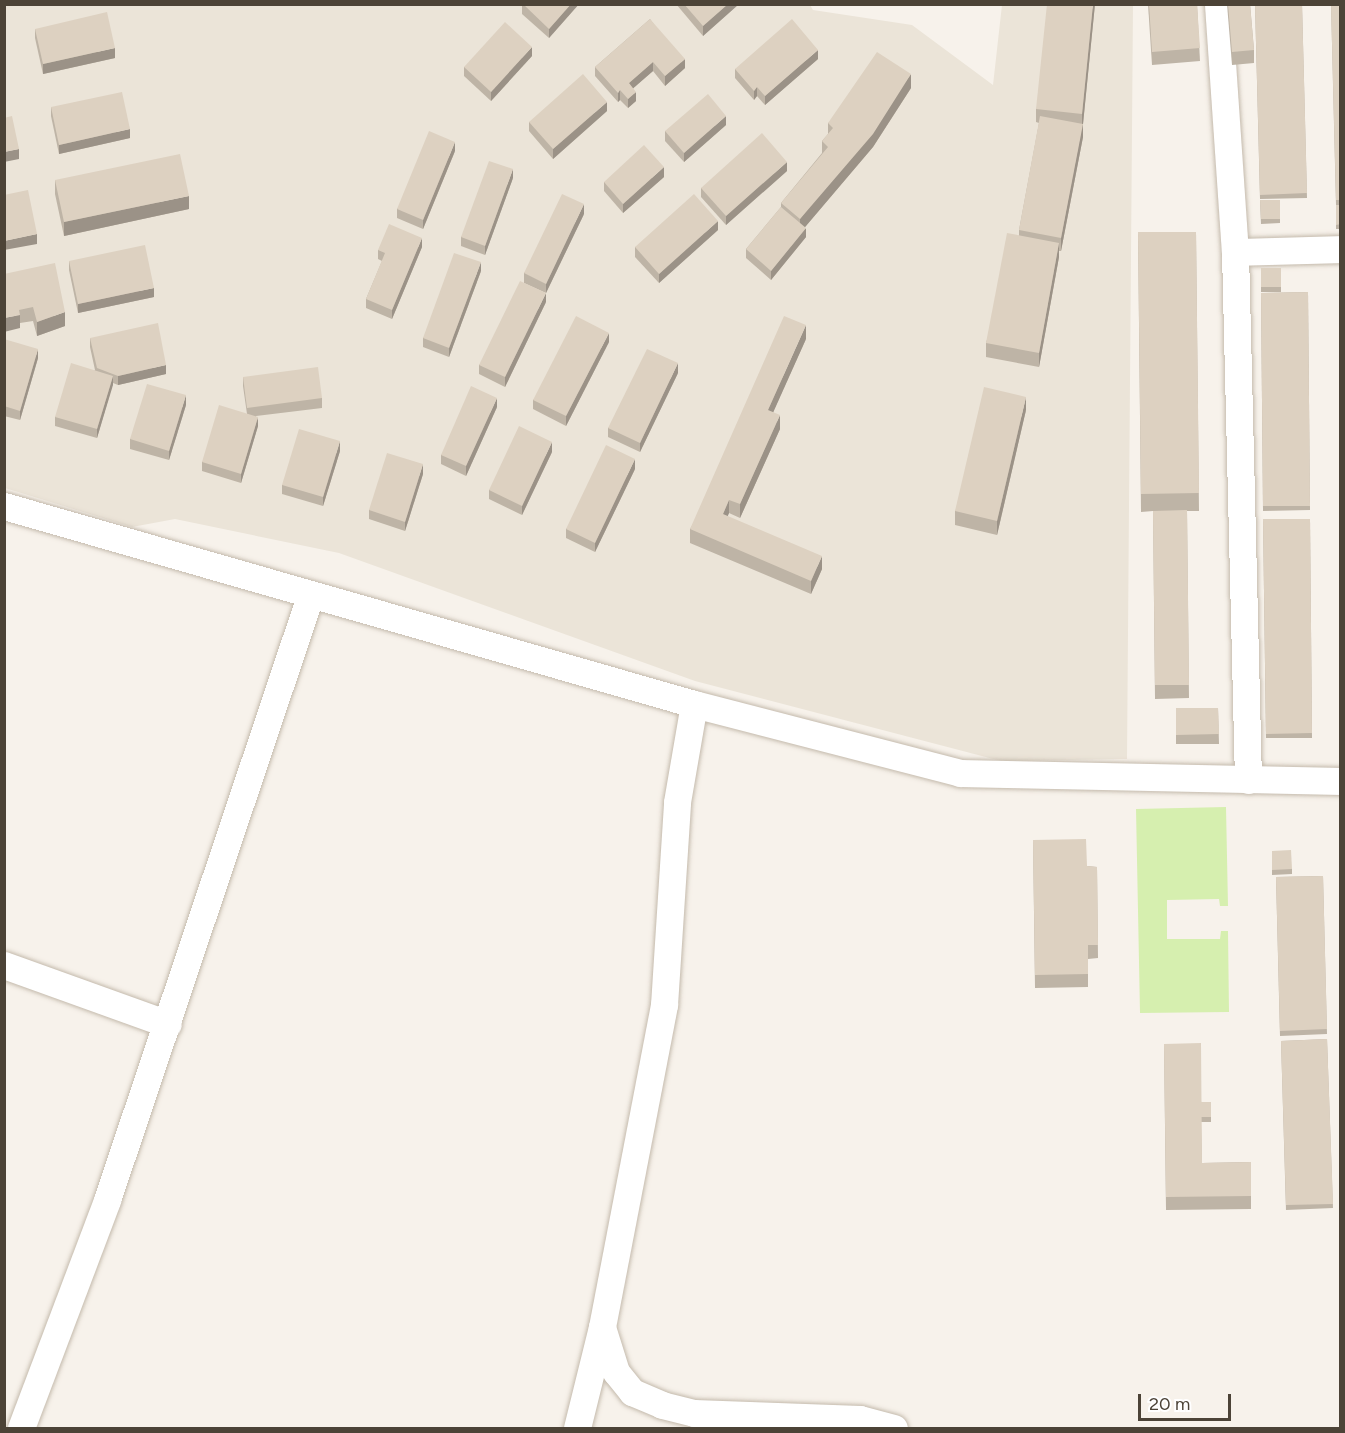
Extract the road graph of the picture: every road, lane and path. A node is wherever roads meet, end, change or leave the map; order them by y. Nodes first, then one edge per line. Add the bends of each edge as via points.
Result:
1 (1218, 4) edge
2 (1341, 249) edge
3 (1235, 252) junction
4 (4, 506) edge
5 (310, 596) junction
6 (694, 704) junction
7 (1248, 780) junction
8 (1341, 781) edge
9 (4, 965) edge
10 (168, 1024) junction
11 (602, 1327) junction
12 (21, 1428) edge
13 (577, 1428) edge
14 (894, 1428) edge

1 - 3 street
2 - 3 street
3 - 7 street
4 - 5 street
5 - 6 street
5 - 10 street
6 - 7 street via 960,773
6 - 11 street via 677,802 664,1005
7 - 8 street
9 - 10 street
10 - 12 street
11 - 13 street
11 - 14 street via 616,1372 632,1392 662,1405 694,1413 860,1419

